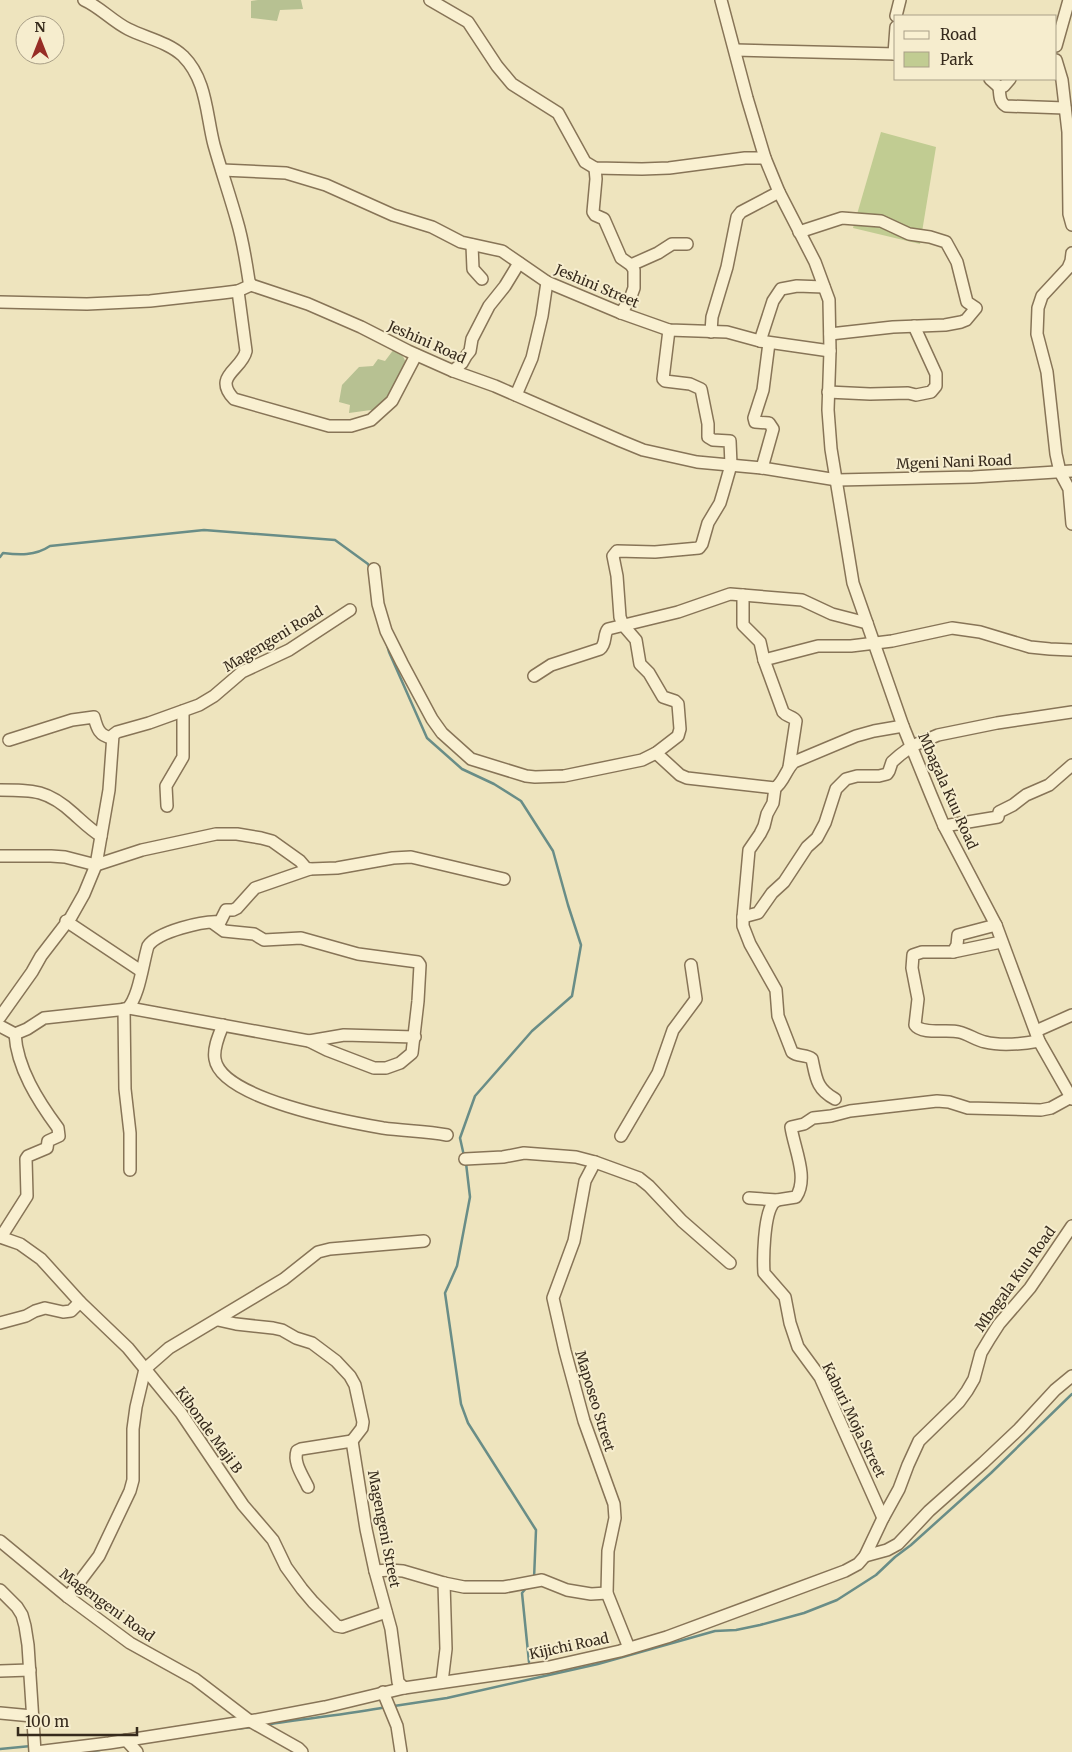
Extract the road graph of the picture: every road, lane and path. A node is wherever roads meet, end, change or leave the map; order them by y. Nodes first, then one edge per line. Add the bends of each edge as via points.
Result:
1 (84, 0) edge
2 (430, 0) edge
3 (721, 0) edge
4 (900, 0) edge
5 (1069, 0) edge
6 (896, 15) edge
7 (1057, 42) edge
8 (735, 50) junction
9 (894, 54) edge
10 (1057, 63) edge
11 (991, 80) edge
12 (1009, 80) edge
13 (999, 87) junction
14 (1064, 108) junction
15 (766, 158) junction
16 (594, 168) junction
17 (222, 170) junction
18 (779, 192) junction
19 (1072, 226) edge
20 (800, 232) junction
21 (687, 244) dead end
22 (472, 245) junction
23 (1072, 253) edge
24 (519, 263) junction
25 (631, 265) junction
26 (482, 279) dead end
27 (547, 282) junction
28 (251, 285) junction
29 (824, 287) junction
30 (238, 290) junction
31 (0, 302) edge
32 (621, 313) junction
33 (914, 326) junction
34 (669, 330) junction
35 (711, 332) junction
36 (830, 334) junction
37 (764, 342) junction
38 (830, 350) junction
39 (416, 355) junction
40 (453, 371) junction
41 (828, 392) junction
42 (516, 395) junction
43 (731, 466) junction
44 (762, 468) junction
45 (1066, 471) edge
46 (838, 480) junction
47 (1072, 524) edge
48 (374, 569) dead end
49 (742, 595) junction
50 (350, 610) dead end
51 (867, 623) junction
52 (623, 625) junction
53 (874, 643) junction
54 (1072, 650) edge
55 (764, 660) junction
56 (534, 676) dead end
57 (183, 712) junction
58 (1072, 712) edge
59 (903, 726) junction
60 (112, 738) junction
61 (9, 740) dead end
62 (912, 746) junction
63 (656, 753) junction
64 (1072, 765) edge
65 (789, 767) junction
66 (775, 788) junction
67 (0, 790) edge
68 (167, 806) dead end
69 (944, 826) junction
70 (101, 836) junction
71 (0, 856) edge
72 (96, 865) junction
73 (310, 870) junction
74 (504, 879) dead end
75 (742, 916) junction
76 (66, 921) junction
77 (213, 923) junction
78 (996, 924) junction
79 (1001, 942) junction
80 (953, 952) junction
81 (691, 965) dead end
82 (141, 971) junction
83 (127, 1009) junction
84 (1072, 1015) edge
85 (0, 1017) edge
86 (223, 1025) junction
87 (0, 1026) edge
88 (15, 1034) junction
89 (1037, 1036) junction
90 (415, 1037) junction
91 (310, 1041) junction
92 (1072, 1098) edge
93 (835, 1099) dead end
94 (447, 1135) dead end
95 (621, 1136) dead end
96 (465, 1159) dead end
97 (595, 1162) junction
98 (130, 1170) dead end
99 (749, 1198) dead end
100 (778, 1200) junction
101 (1072, 1226) edge
102 (0, 1237) edge
103 (424, 1241) dead end
104 (730, 1263) dead end
105 (80, 1302) junction
106 (218, 1320) junction
107 (0, 1323) edge
108 (145, 1369) junction
109 (1072, 1376) edge
110 (352, 1441) junction
111 (308, 1487) dead end
112 (883, 1518) junction
113 (0, 1542) edge
114 (865, 1556) junction
115 (375, 1571) junction
116 (444, 1583) junction
117 (0, 1590) edge
118 (607, 1593) junction
119 (68, 1597) junction
120 (386, 1612) junction
121 (629, 1648) junction
122 (30, 1670) junction
123 (0, 1671) edge
124 (442, 1682) junction
125 (404, 1688) junction
126 (383, 1692) junction
127 (0, 1713) edge
128 (32, 1716) junction
129 (250, 1721) junction
130 (126, 1740) junction
131 (38, 1752) edge
132 (137, 1752) edge
133 (302, 1752) edge
134 (401, 1752) edge

1 - 17 street via 130,30 170,47 192,67 204,94
2 - 16 street via 468,22 512,84 558,113 585,162
3 - 8 street
4 - 6 street
5 - 7 street
8 - 9 street
8 - 15 street, Mbagala Kuu Road
10 - 14 street
11 - 13 street
12 - 13 street
13 - 14 street via 1000,99 1006,106
14 - 19 street
15 - 16 street via 670,168
15 - 18 street, Mbagala Kuu Road
16 - 25 street via 595,215 604,219 621,258
17 - 22 street, Jeshini Street via 295,174
17 - 28 street via 238,222
18 - 20 street, Mbagala Kuu Road
18 - 35 street via 737,217
20 - 29 street, Mbagala Kuu Road
20 - 33 street via 842,218 881,220 909,234 946,242 957,262 967,302 976,309 962,322
21 - 25 street via 672,244
22 - 24 street, Jeshini Street via 502,250
22 - 26 street via 473,269
23 - 45 street via 1068,268 1042,296 1038,308 1038,342 1047,372 1056,454
24 - 27 street, Jeshini Street
24 - 40 street via 489,306 472,339 470,350
25 - 32 street via 634,288
27 - 32 street, Jeshini Street
27 - 42 street via 532,358
28 - 30 street
28 - 39 street, Jeshini Road via 308,304
29 - 36 street, Mbagala Kuu Road via 829,300
29 - 37 street via 781,289 773,301
30 - 31 street via 150,301 87,304
30 - 39 street via 246,351 228,379 228,391 234,399 330,426 351,426 371,420 392,401
32 - 34 street, Jeshini Street
33 - 36 street
33 - 41 street via 936,374 936,386 932,392 916,395
34 - 35 street, Jeshini Street
34 - 43 street via 663,379 700,388 708,437 730,442
35 - 37 street, Jeshini Street via 727,332
36 - 38 street, Mbagala Kuu Road
37 - 38 street, Jeshini Street
37 - 44 street via 763,390 754,418 755,422 769,423 773,428
38 - 41 street, Mbagala Kuu Road
39 - 40 street, Jeshini Road
40 - 42 street, Jeshini Road
41 - 46 street, Mbagala Kuu Road
42 - 43 street, Jeshini Road via 643,450
43 - 44 street, Jeshini Road
43 - 52 street via 720,504 708,523 701,546 655,552 618,550 614,553
44 - 46 street, Jeshini Road
45 - 46 street, Mgeni Nani Road
45 - 47 street
46 - 51 street, Mbagala Kuu Road via 853,583
48 - 63 street via 378,604 386,631 402,663 442,733 471,759 526,776 555,777 602,770
49 - 51 street via 802,600 832,614
49 - 52 street via 727,594 678,612
49 - 55 street via 743,624 760,642
50 - 57 street, Magengeni Road via 289,650 242,672 207,701
51 - 53 street, Mbagala Kuu Road
52 - 56 street via 607,630 600,648 551,665
52 - 63 street via 636,640 640,664 663,696 678,704 680,733
53 - 54 street via 952,628 980,632 1030,647
53 - 55 street via 818,646
53 - 59 street, Mbagala Kuu Road
55 - 65 street via 783,712 796,721
57 - 60 street, Magengeni Road via 118,732
57 - 68 street via 183,757 166,786
58 - 62 street via 938,735
59 - 62 street, Mbagala Kuu Road
59 - 65 street via 838,742
60 - 61 street via 98,730 94,717 72,720
60 - 70 street via 109,790
62 - 69 street, Mbagala Kuu Road
62 - 75 street via 892,762 887,774 857,776 840,784 824,827 787,880 772,892 758,913
63 - 66 street via 687,778
64 - 69 street via 1049,785 999,812 998,817
65 - 66 street
66 - 75 street via 764,826 748,850
67 - 70 street via 35,791 51,796
69 - 78 street, Mbagala Kuu Road
70 - 72 street
71 - 72 street via 64,857
72 - 73 street via 142,850 222,834 272,841
72 - 76 street via 84,894
73 - 74 street via 411,856
73 - 77 street via 252,890 237,908 226,910 220,922
75 - 93 street via 750,944 777,992 778,1016 792,1052 812,1059 816,1082
76 - 82 street
76 - 85 street
77 - 82 street via 189,926 150,941
77 - 90 street via 224,931 254,934 264,940 308,939 358,954 418,962
78 - 79 street, Mbagala Kuu Road
78 - 80 street via 958,935
79 - 80 street
79 - 89 street, Mbagala Kuu Road
80 - 89 street via 922,952 912,956 918,999 917,1027 959,1032 991,1043 1022,1043
81 - 95 street via 696,1000 673,1030 658,1073
82 - 83 street
83 - 86 street
83 - 88 street via 44,1018
83 - 98 street via 125,1089
84 - 89 street
86 - 91 street
86 - 94 street via 215,1059 224,1075 237,1086 300,1110 384,1128
87 - 88 street
88 - 102 street via 18,1055 39,1100 60,1134 48,1141 47,1148 26,1159 27,1196
89 - 92 street, Mbagala Kuu Road
90 - 91 street via 344,1035
90 - 91 street via 409,1056 386,1068 370,1067
92 - 100 street via 1041,1110 968,1108 937,1101 813,1118 791,1127 801,1167 801,1181 796,1197
96 - 97 street via 524,1154 576,1157
97 - 104 street via 639,1178
97 - 118 street, Maposeo Street via 585,1181 574,1241 553,1298 584,1422 614,1504
99 - 100 street
100 - 112 street, Kaburi Moja Street via 772,1204 767,1222 764,1273 785,1296 798,1347 820,1377
101 - 112 street, Mbagala Kuu Road via 1030,1288 990,1338 967,1391 919,1441
102 - 105 street, Kibonde Maji B via 20,1244 41,1258
103 - 106 street via 318,1252 284,1279
105 - 107 street via 71,1311 45,1308
105 - 108 street, Kibonde Maji B
106 - 108 street via 169,1348
106 - 110 street via 282,1330 312,1343 336,1361 355,1385 363,1422
108 - 119 street via 133,1429 134,1480 99,1556
108 - 120 street, Kibonde Maji B via 181,1413 317,1607 342,1627
109 - 114 street via 898,1544
110 - 111 street via 297,1451 297,1464
110 - 115 street, Magengeni Street
112 - 114 street, Mbagala Kuu Road
113 - 119 street, Magengeni Road
114 - 121 street, Kijichi Road via 845,1571
115 - 116 street via 403,1572
115 - 120 street, Magengeni Street
116 - 118 street via 492,1588 542,1580 566,1590
116 - 124 street via 446,1649
117 - 122 street via 22,1615
118 - 121 street, Maposeo Street
119 - 129 street, Magengeni Road via 130,1643 195,1680
120 - 125 street, Magengeni Street via 398,1682
121 - 124 street, Kijichi Road via 549,1667
122 - 123 street
122 - 128 street
124 - 125 street, Kijichi Road
125 - 126 street, Kijichi Road
126 - 129 street, Kijichi Road
126 - 134 street via 396,1726
127 - 128 street
128 - 131 street
129 - 130 street, Kijichi Road
129 - 133 street, Magengeni Road
130 - 131 street, Kijichi Road
130 - 132 street

